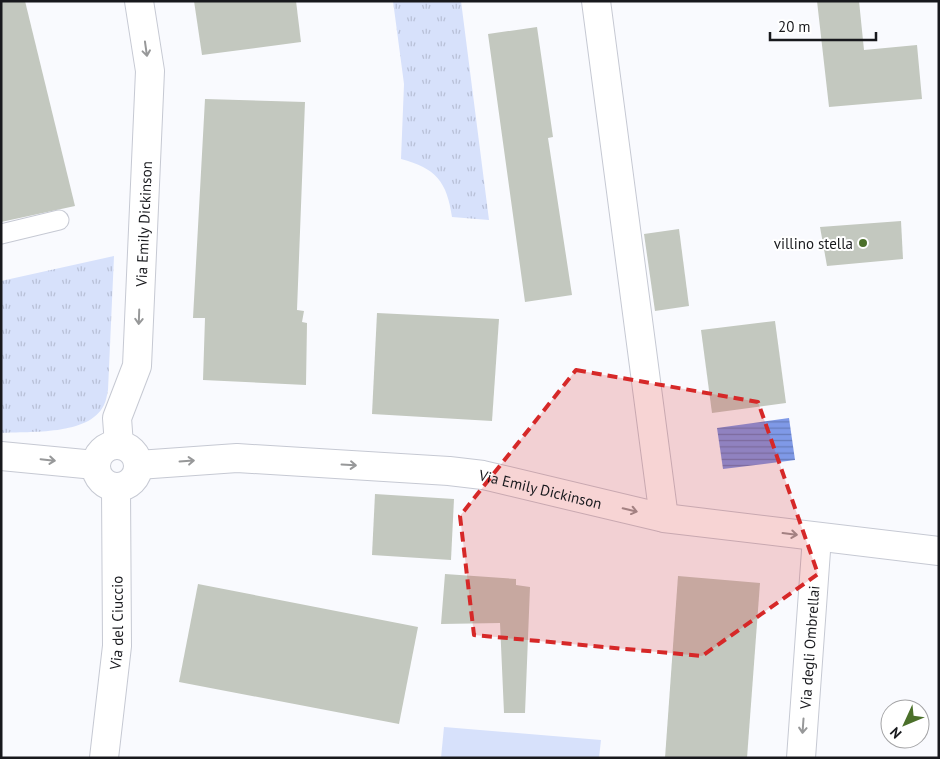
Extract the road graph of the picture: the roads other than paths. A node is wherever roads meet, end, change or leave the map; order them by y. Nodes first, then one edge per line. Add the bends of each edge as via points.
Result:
1 (139, 1) edge
2 (596, 1) edge
3 (59, 220) dead end
4 (1, 234) edge
5 (119, 445) junction
6 (1, 456) edge
7 (95, 465) junction
8 (138, 465) junction
9 (116, 488) junction
10 (664, 518) junction
11 (817, 537) junction
12 (939, 551) edge
13 (104, 758) edge
14 (801, 758) edge

1 -> 5 street, Via Emily Dickinson via 150,71 137,366 117,418
2 - 10 street
3 - 4 lane
5 - 7 street via 100,452
5 - 8 street via 130,449
6 -> 7 street
7 - 9 street via 104,483
8 - 9 street via 134,479 124,487
8 -> 10 street, Via Emily Dickinson via 237,458 448,471 483,475
9 - 13 street, Via del Ciuccio via 117,646
10 -> 11 street, Via Emily Dickinson
11 - 12 street, Via Emily Dickinson
11 -> 14 street, Via degli Ombrellai

